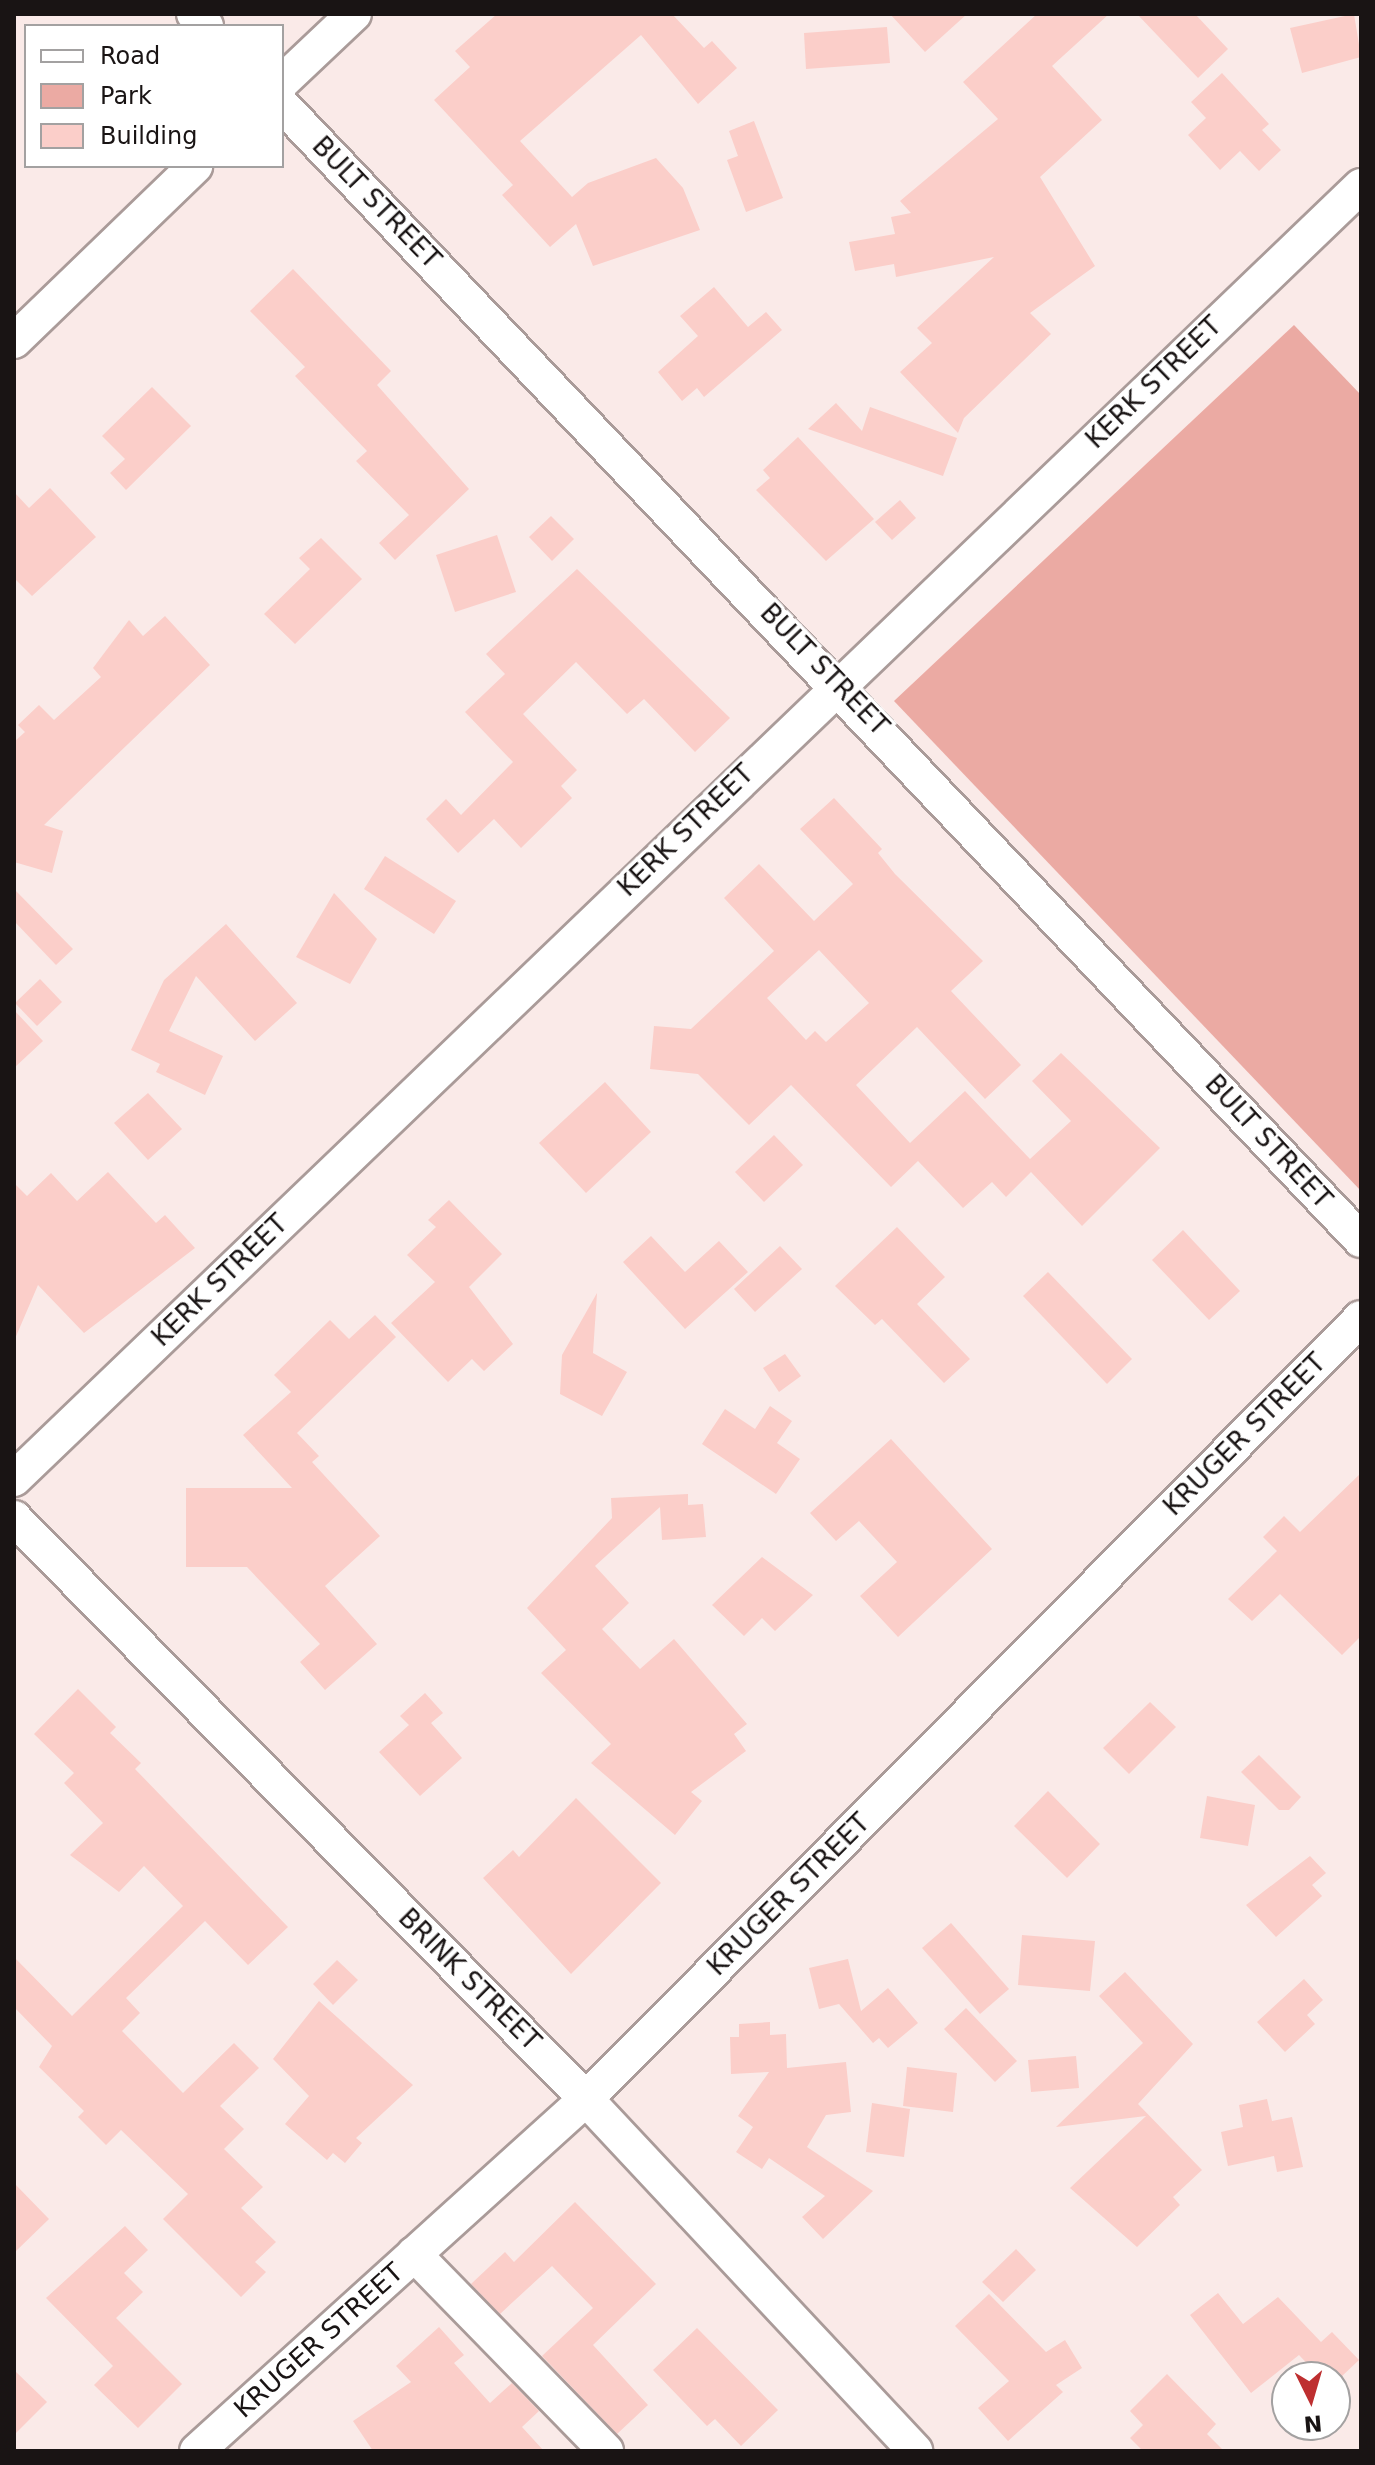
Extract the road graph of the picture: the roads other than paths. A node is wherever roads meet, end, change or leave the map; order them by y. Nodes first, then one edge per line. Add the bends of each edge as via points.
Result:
1 (354, 14) edge
2 (284, 80) edge
3 (284, 107) edge
4 (193, 168) edge
5 (1361, 186) edge
6 (14, 341) edge
7 (838, 684) junction
8 (1361, 1240) edge
9 (1361, 1318) edge
10 (14, 1479) edge
11 (14, 1518) edge
12 (586, 2099) junction
13 (414, 2254) junction
14 (197, 2451) edge
15 (606, 2451) edge
16 (915, 2451) edge

1 - 2 street
3 - 7 street, BULT STREET
4 - 6 street
5 - 7 street, KERK STREET
7 - 8 street, BULT STREET
7 - 10 street, KERK STREET
9 - 12 street, KRUGER STREET
11 - 12 street, BRINK STREET
12 - 13 street, KRUGER STREET
12 - 16 street, BRINK STREET
13 - 14 street, KRUGER STREET
13 - 15 street

